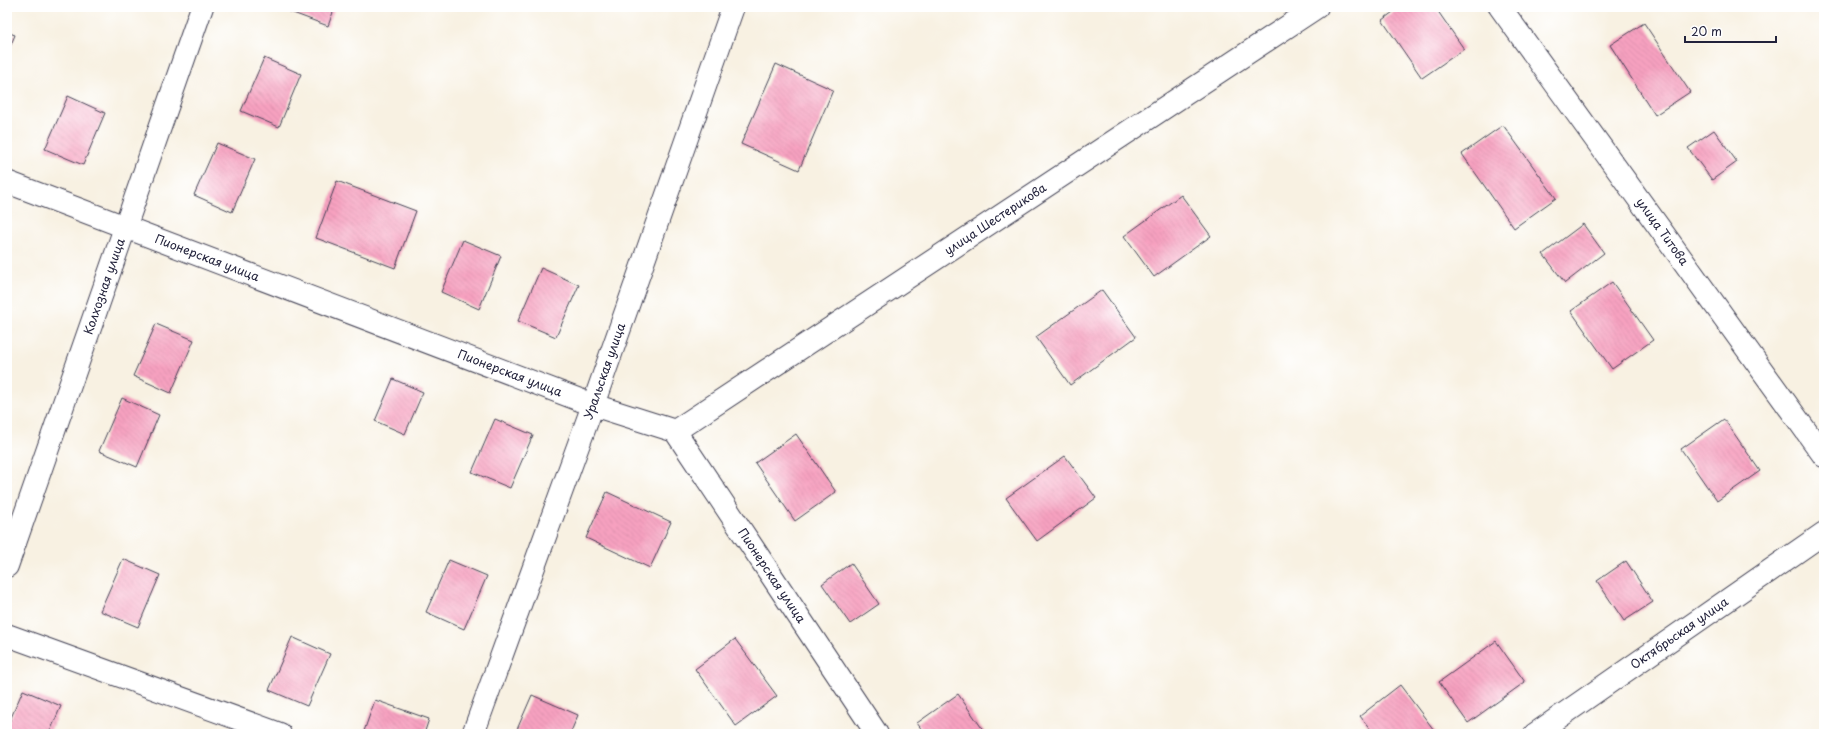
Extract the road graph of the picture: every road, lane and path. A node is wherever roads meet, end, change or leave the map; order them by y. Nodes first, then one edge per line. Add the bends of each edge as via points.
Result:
1 (202, 7) edge
2 (733, 7) edge
3 (1317, 7) edge
4 (1500, 7) edge
5 (7, 182) edge
6 (126, 226) junction
7 (593, 405) junction
8 (675, 431) junction
9 (1824, 456) edge
10 (1824, 532) edge
11 (7, 566) edge
12 (7, 635) edge
13 (280, 734) edge
14 (472, 734) edge
15 (877, 734) edge
16 (1534, 734) edge

1 - 6 street, Колхозная улица
2 - 7 street, Уральская улица
3 - 8 street, улица Шестерикова
4 - 9 street, улица Титова
5 - 6 street, Пионерская улица
6 - 7 street, Пионерская улица
6 - 11 street, Колхозная улица
7 - 8 street, Пионерская улица
7 - 14 street, Уральская улица
8 - 15 street, Пионерская улица
10 - 16 street, Октябрьская улица
12 - 13 street

